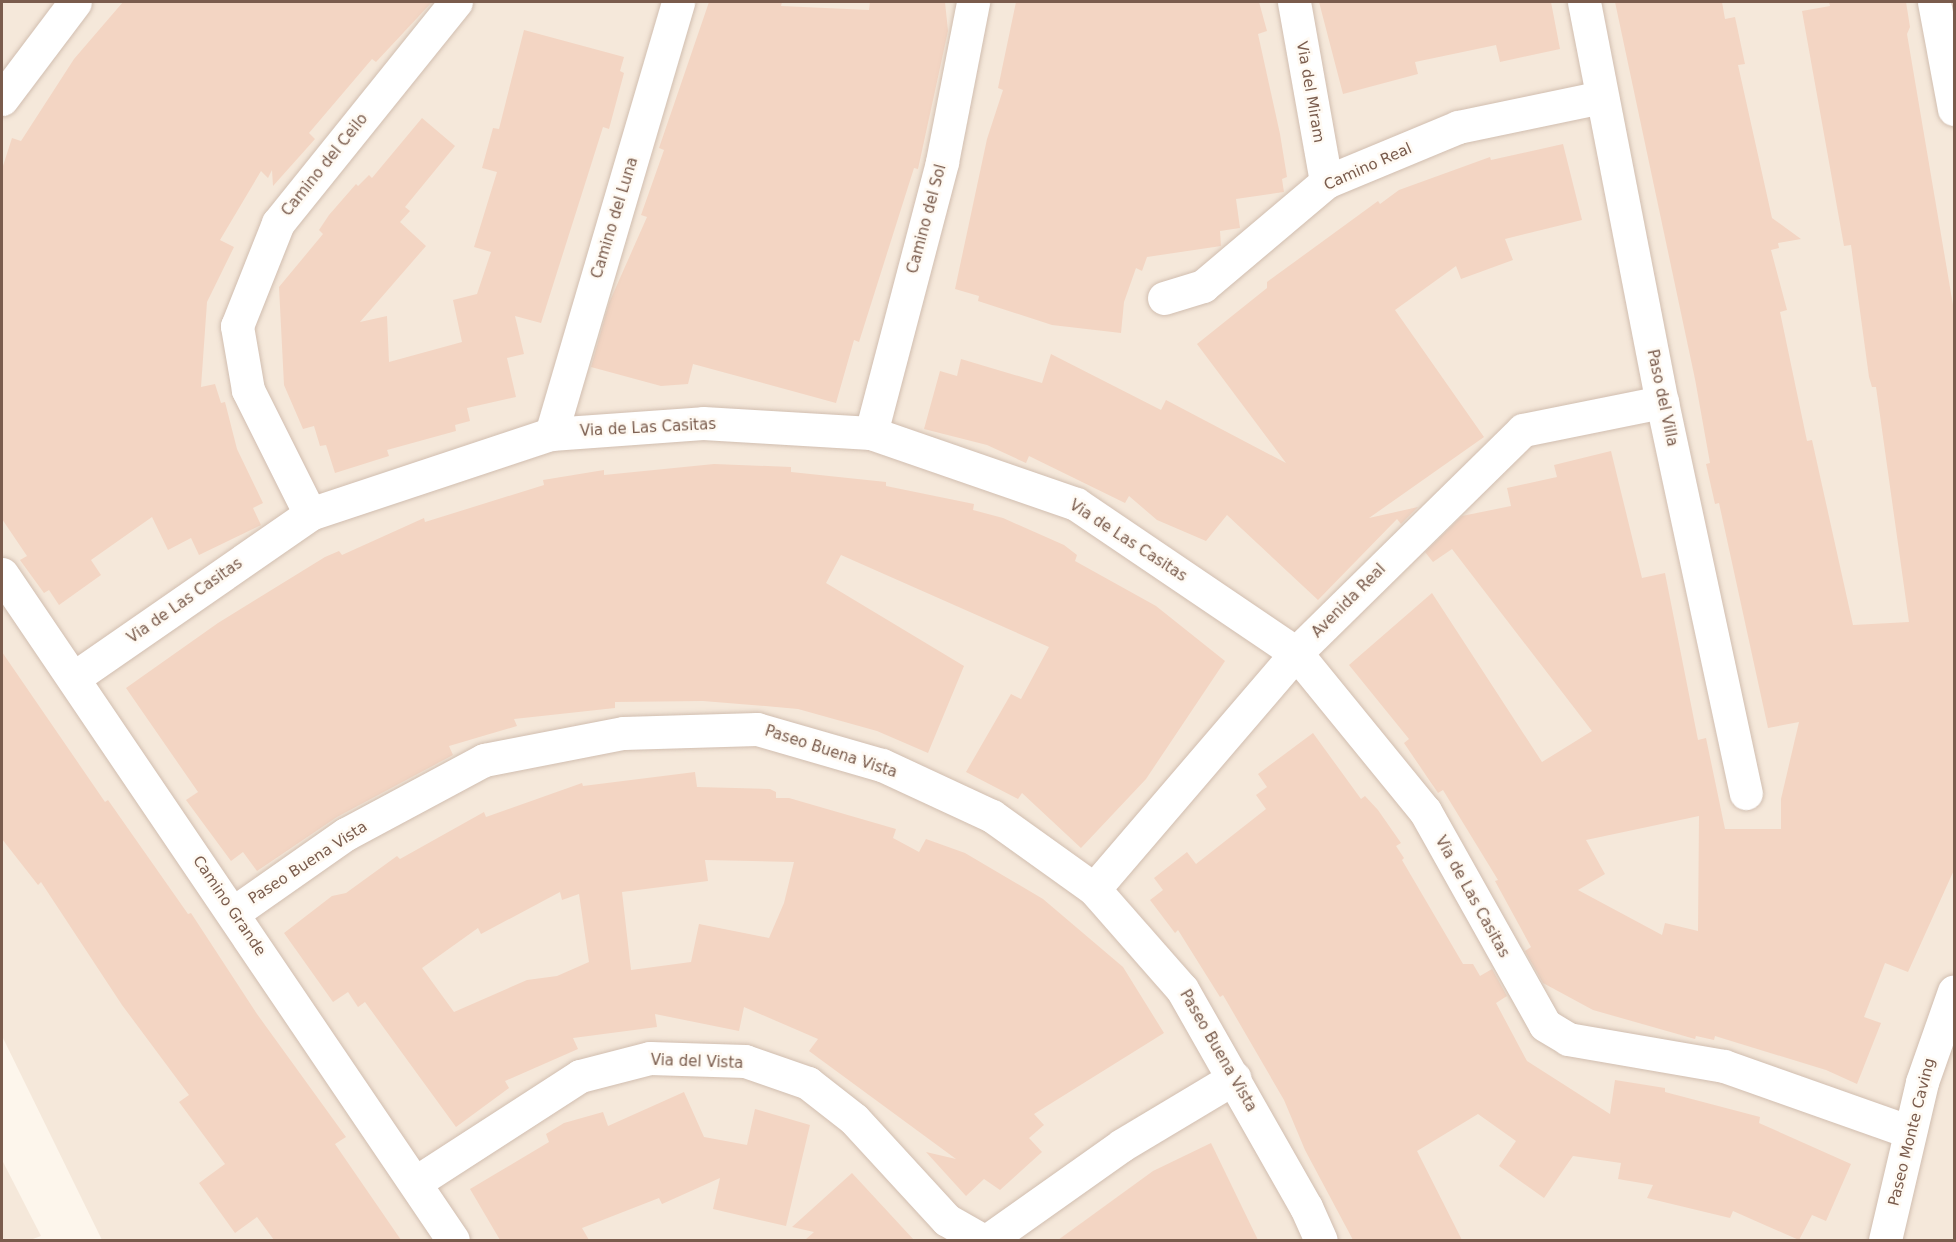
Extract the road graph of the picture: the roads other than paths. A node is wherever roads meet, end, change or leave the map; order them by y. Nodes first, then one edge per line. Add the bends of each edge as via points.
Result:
1 (75, 2) edge
2 (456, 2) edge
3 (678, 2) edge
4 (973, 2) edge
5 (1294, 2) edge
6 (1584, 2) edge
7 (1934, 2) edge
8 (1602, 97) junction
9 (2, 99) edge
10 (1954, 109) edge
11 (1326, 182) junction
12 (1164, 298) dead end
13 (1662, 402) junction
14 (871, 433) junction
15 (551, 434) junction
16 (310, 514) junction
17 (2, 573) edge
18 (1296, 653) junction
19 (75, 677) junction
20 (1746, 793) dead end
21 (1094, 889) junction
22 (233, 913) junction
23 (1954, 991) edge
24 (1234, 1078) junction
25 (1910, 1132) junction
26 (416, 1182) junction
27 (453, 1240) edge
28 (982, 1240) edge
29 (988, 1240) edge
30 (1321, 1240) edge
31 (1885, 1240) edge

1 - 9 lane
2 - 16 lane, Camino del Ceilo via 278,223 237,326 248,390
3 - 15 lane, Camino del Luna
4 - 14 lane, Camino del Sol via 942,162
5 - 11 lane, Via del Miram
6 - 8 lane, Paso del Villa
7 - 10 lane
8 - 11 lane, Camino Real via 1458,127
8 - 13 lane, Paso del Villa
11 - 12 lane, Camino Real via 1203,285
13 - 18 lane, Avenida Real via 1523,430
13 - 20 lane, Paso del Villa
14 - 15 lane, Via de Las Casitas via 703,423
14 - 18 lane, Via de Las Casitas via 1076,504
15 - 16 lane, Via de Las Casitas
16 - 19 lane, Via de Las Casitas
17 - 19 lane, Camino Grande
18 - 21 lane, Avenida Real
18 - 25 lane, Via de Las Casitas via 1425,811 1545,1025 1568,1039 1724,1066
19 - 22 lane, Camino Grande
21 - 22 lane, Paseo Buena Vista via 992,816 882,765 757,729 623,733 484,760 346,834
21 - 24 lane, Paseo Buena Vista via 1182,989
22 - 26 lane, Camino Grande
23 - 25 lane, Paseo Monte Caving via 1922,1082
24 - 29 lane via 1122,1145
24 - 30 lane, Paseo Buena Vista
25 - 31 lane, Paseo Monte Caving
26 - 27 lane, Camino Grande
26 - 28 lane, Via del Vista via 580,1076 650,1058 745,1062 808,1083 854,1119 947,1220

